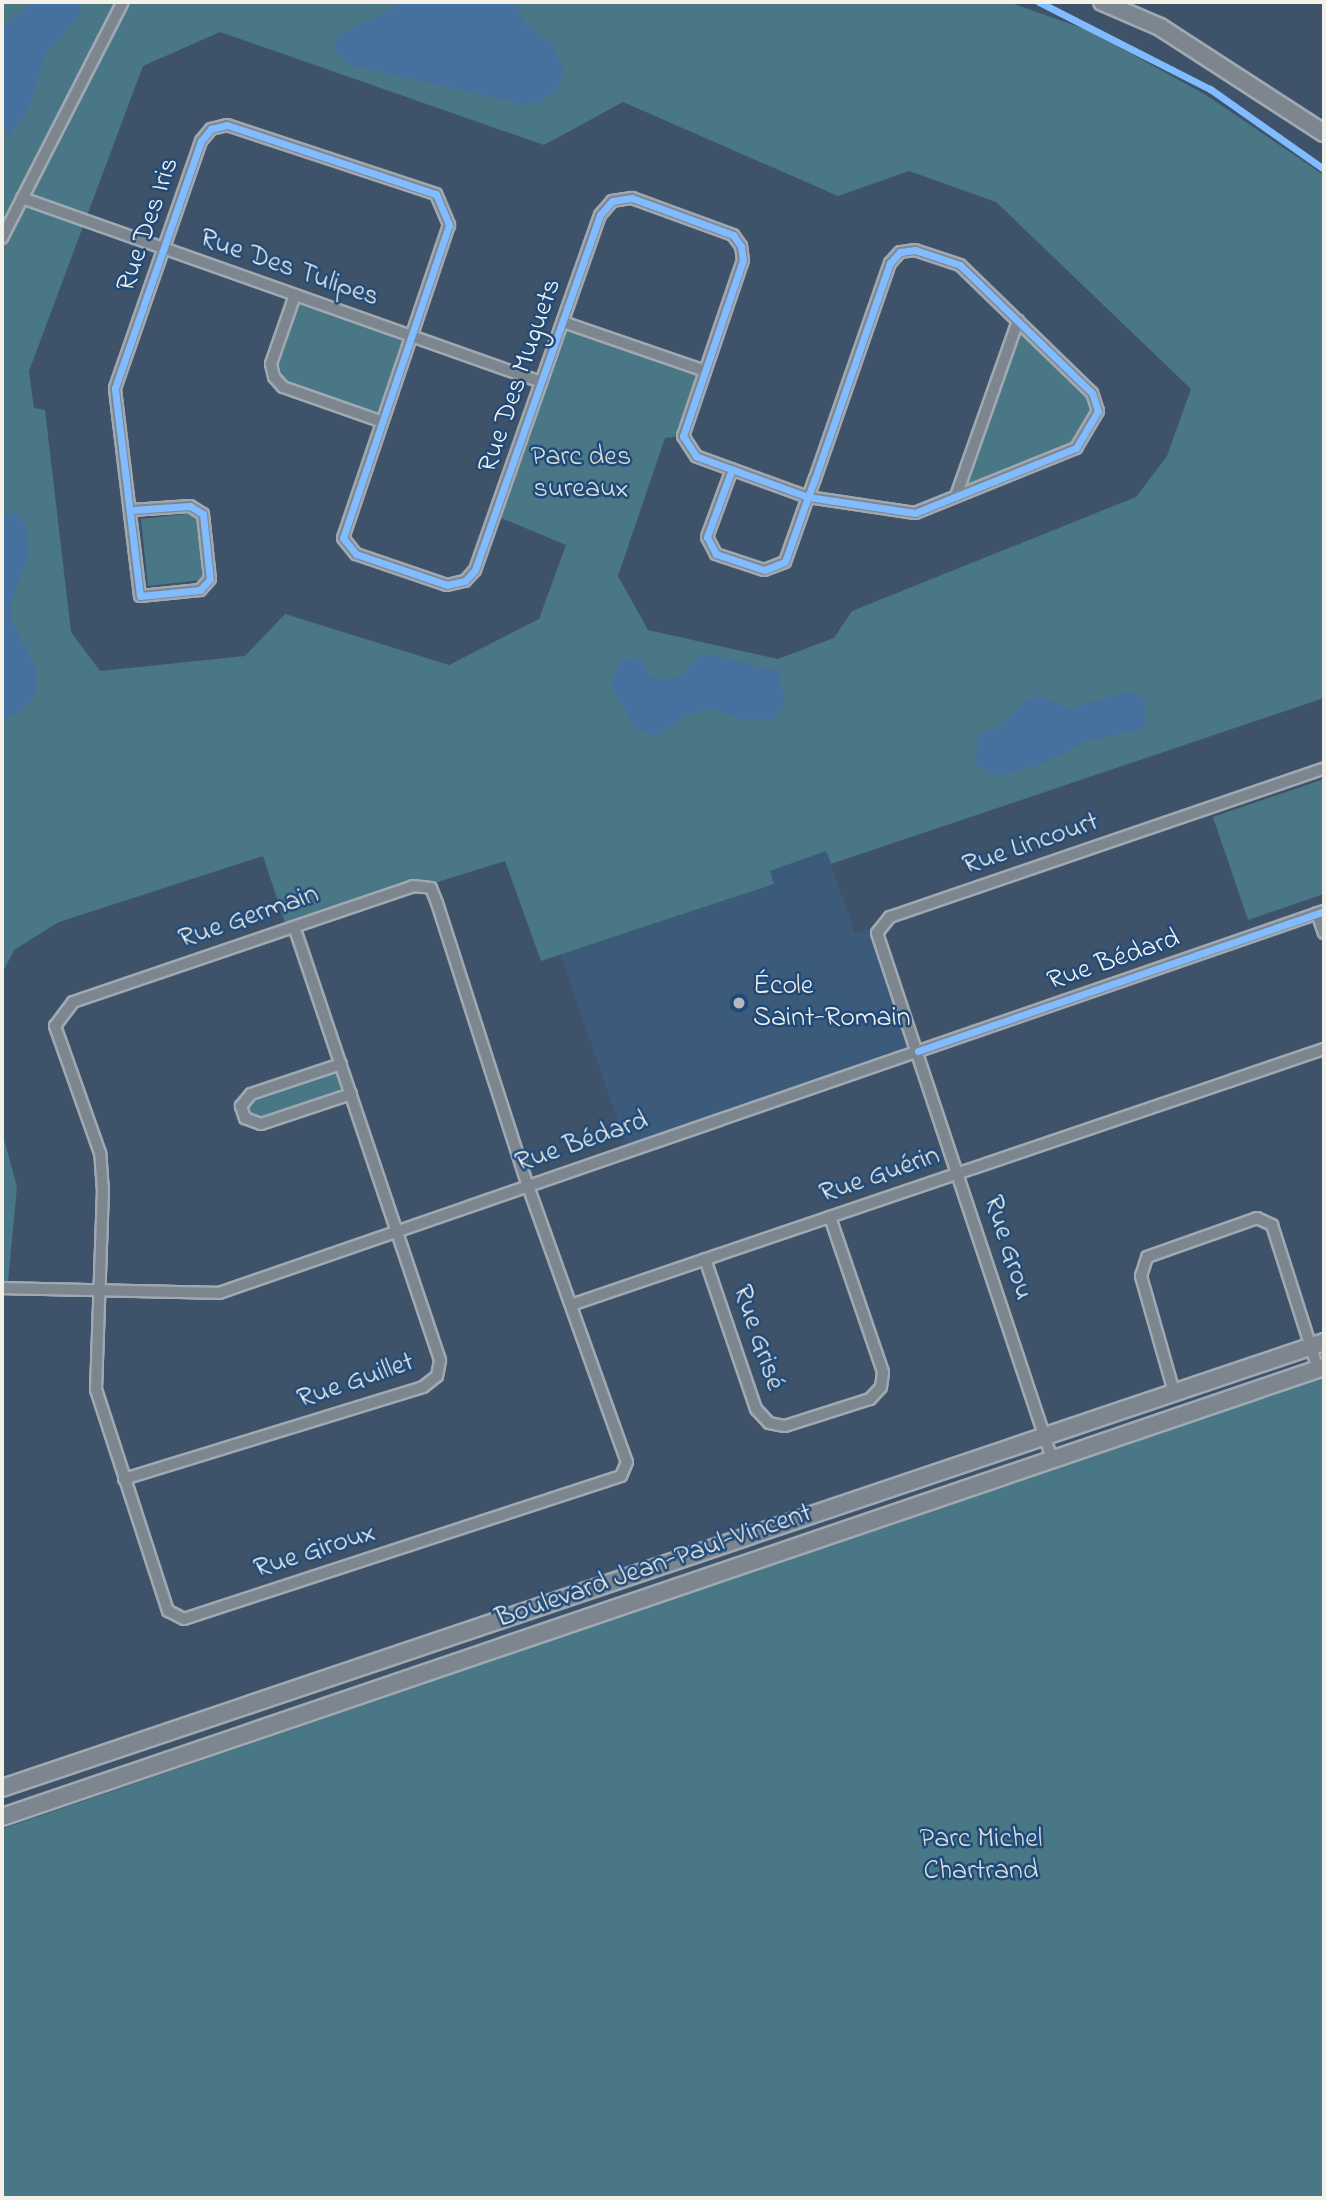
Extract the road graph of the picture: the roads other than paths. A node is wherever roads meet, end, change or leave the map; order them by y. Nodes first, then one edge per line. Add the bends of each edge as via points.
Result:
1 (123, 2) edge
2 (1102, 2) edge
3 (1324, 133) edge
4 (22, 198) junction
5 (2, 238) edge
6 (163, 248) junction
7 (295, 295) junction
8 (1018, 321) junction
9 (563, 322) junction
10 (410, 336) junction
11 (705, 371) junction
12 (541, 382) junction
13 (380, 421) junction
14 (732, 469) junction
15 (956, 496) junction
16 (808, 497) junction
17 (132, 510) junction
18 (1324, 768) edge
19 (1321, 912) edge
20 (295, 927) junction
21 (1324, 933) edge
22 (1324, 1049) edge
23 (918, 1051) junction
24 (341, 1063) junction
25 (351, 1094) junction
26 (958, 1173) junction
27 (528, 1186) junction
28 (830, 1217) junction
29 (397, 1231) junction
30 (705, 1259) junction
31 (2, 1288) edge
32 (97, 1290) junction
33 (571, 1305) junction
34 (1318, 1344) edge
35 (1321, 1368) edge
36 (1174, 1392) junction
37 (1045, 1435) junction
38 (1052, 1459) junction
39 (124, 1479) junction
40 (2, 1788) edge
41 (2, 1817) edge

1 - 4 street
2 - 3 street via 1160,27
4 - 5 street
4 - 6 street, Rue Des Tulipes
6 - 7 street, Rue Des Tulipes
6 - 10 street, Rue Des Iris via 201,141 211,129 227,125 436,194 449,225
6 - 17 street, Rue Des Iris via 115,388
7 - 10 street, Rue Des Tulipes
7 - 13 street via 271,364 274,377 283,387
8 - 15 street
8 - 15 street via 1092,393 1098,411 1076,447
8 - 16 street via 960,265 915,250 900,253 890,263
9 - 11 street
9 - 11 street, Rue Des Muguets via 600,215 612,201 632,198 733,235 741,246 743,260
9 - 12 street, Rue Des Muguets
10 - 12 street, Rue Des Tulipes
10 - 13 street, Rue Des Muguets
11 - 14 street, Rue Des Muguets via 683,436 696,457
12 - 13 street, Rue Des Muguets via 475,570 465,581 447,585 356,554 343,538
14 - 16 street
14 - 16 street via 707,537 716,554 764,570 785,562
15 - 16 street via 915,513
17 - 17 street, Rue Des Iris via 140,596 200,590 210,579 203,514 190,506
18 - 23 street, Rue Lincourt via 890,917 877,933
19 - 21 street
19 - 23 street, Rue Bédard
20 - 24 street, Rue Guillet
20 - 27 street, Rue Germain via 413,886 431,888
20 - 32 street, Rue Germain via 74,1002 61,1012 55,1026 100,1153 103,1192
22 - 26 street, Rue Guérin
23 - 26 street, Rue Grou
23 - 27 street, Rue Bédard
24 - 25 street, Rue Guillet
24 - 25 street via 251,1094 241,1106 245,1118 261,1125
25 - 29 street, Rue Guillet
26 - 28 street, Rue Guérin
26 - 37 street, Rue Grou
27 - 29 street, Rue Bédard
27 - 33 street
28 - 30 street, Rue Guérin
28 - 30 street, Rue Grisé via 883,1372 881,1387 870,1399 785,1426 769,1423 757,1409
29 - 32 street, Rue Bédard via 219,1293
29 - 39 street, Rue Guillet via 440,1360 437,1376 423,1387
30 - 33 street, Rue Guérin
31 - 32 street, Rue Bédard
32 - 39 street, Rue Giroux via 96,1390
33 - 39 street, Rue Giroux via 627,1462 621,1476 184,1619 168,1611
34 - 35 street
34 - 36 street, Boulevard Jean-Paul-Vincent
34 - 36 street via 1272,1225 1256,1218 1147,1257 1141,1276
35 - 38 street, Boulevard Jean-Paul-Vincent
36 - 37 street, Boulevard Jean-Paul-Vincent
37 - 38 street, Rue Grou
37 - 40 street, Boulevard Jean-Paul-Vincent
38 - 41 street, Boulevard Jean-Paul-Vincent

